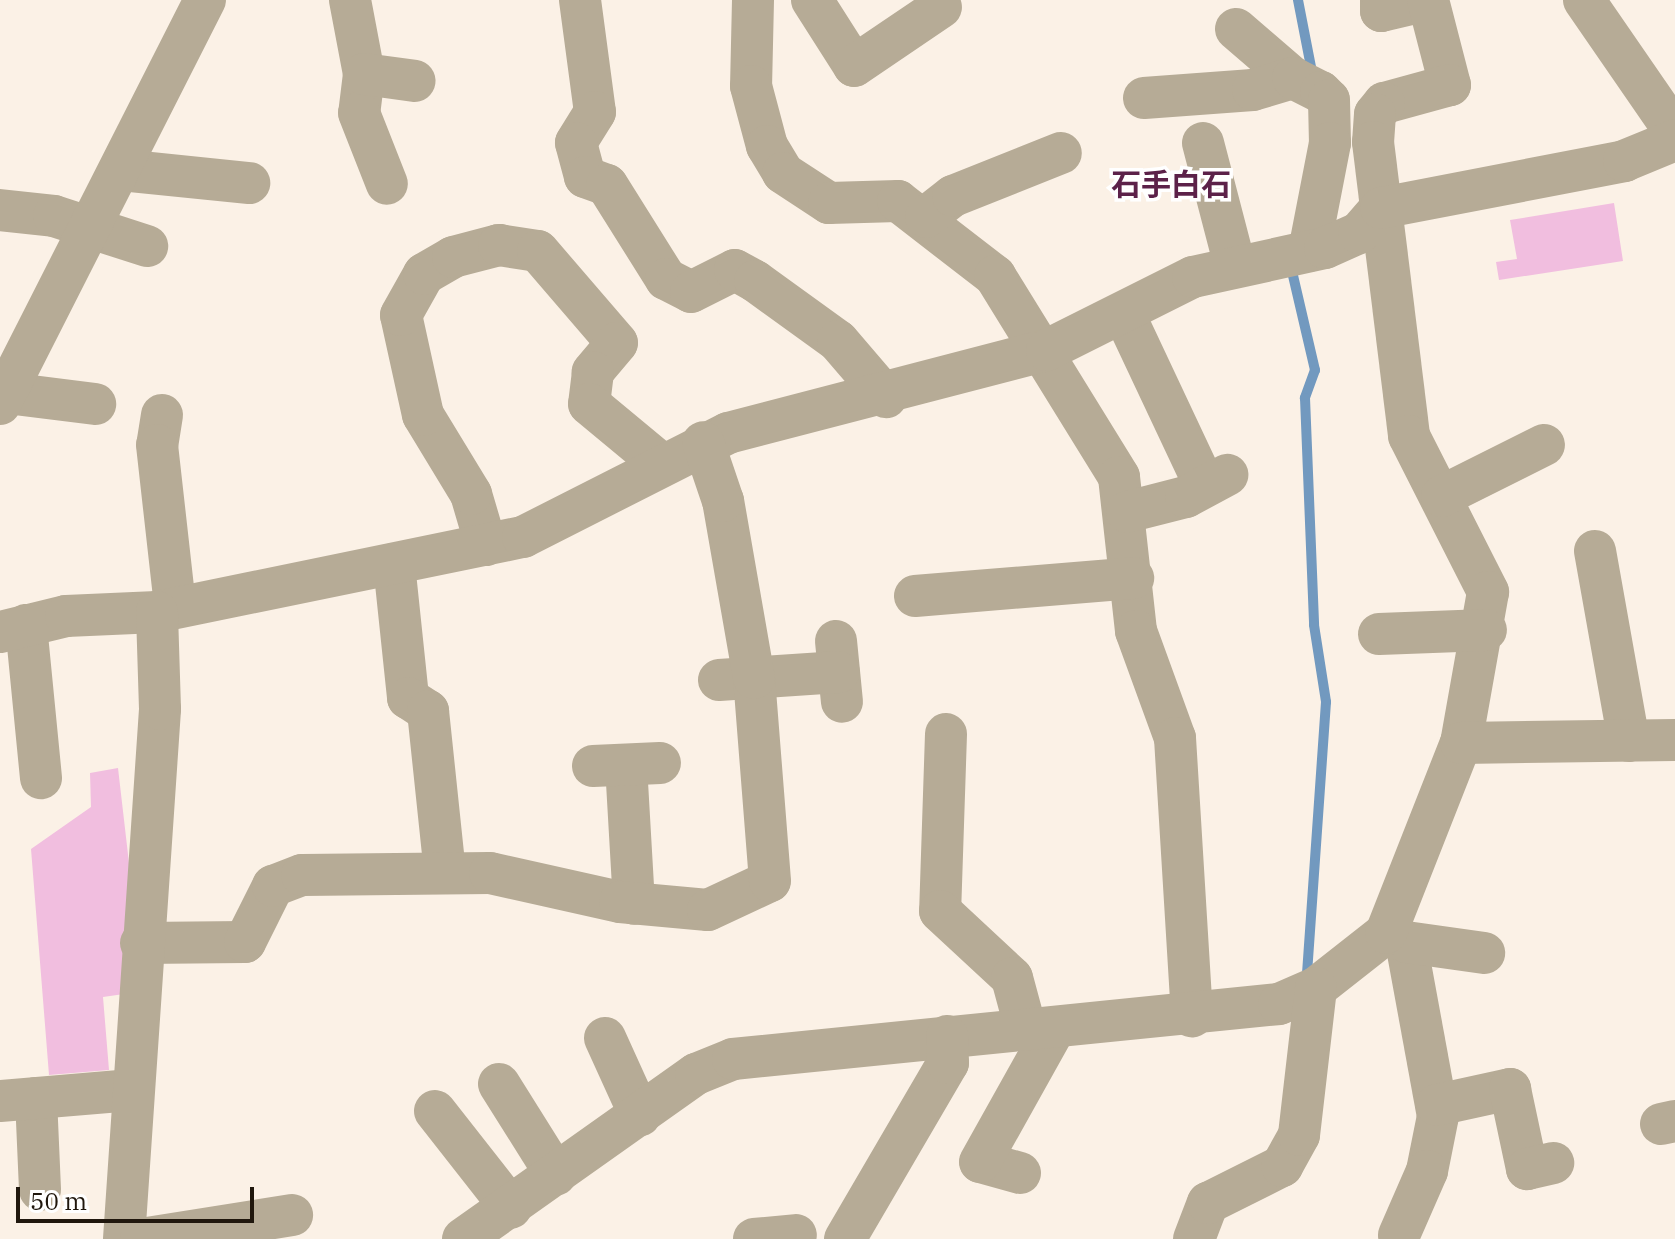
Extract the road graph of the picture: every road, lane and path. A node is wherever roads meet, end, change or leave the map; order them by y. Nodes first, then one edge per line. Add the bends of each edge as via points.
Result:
1 (205, 0) edge
2 (350, 0) edge
3 (580, 0) edge
4 (795, 0) edge
5 (812, 0) edge
6 (1381, 0) edge
7 (1428, 0) edge
8 (1584, 0) edge
9 (752, 6) edge
10 (941, 7) dead end
11 (1236, 29) dead end
12 (364, 74) junction
13 (415, 81) dead end
14 (1306, 85) junction
15 (1144, 98) dead end
16 (1675, 132) edge
17 (1675, 140) edge
18 (1203, 143) dead end
19 (1061, 153) dead end
20 (121, 170) junction
21 (249, 183) dead end
22 (387, 184) dead end
23 (1381, 208) junction
24 (0, 210) edge
25 (926, 217) junction
26 (92, 226) junction
27 (147, 246) dead end
28 (1309, 251) junction
29 (1235, 266) junction
30 (1125, 316) junction
31 (1047, 350) junction
32 (1, 397) edge
33 (886, 397) junction
34 (95, 404) dead end
35 (162, 415) dead end
36 (703, 442) junction
37 (1544, 445) dead end
38 (660, 463) junction
39 (1442, 496) junction
40 (1127, 512) junction
41 (486, 545) junction
42 (1595, 551) dead end
43 (394, 564) junction
44 (1133, 578) junction
45 (915, 596) dead end
46 (166, 609) junction
47 (13, 628) edge
48 (1486, 630) junction
49 (1379, 634) dead end
50 (839, 672) dead end
51 (736, 679) junction
52 (946, 734) dead end
53 (1629, 741) junction
54 (1675, 742) edge
55 (1461, 743) junction
56 (626, 765) dead end
57 (41, 778) dead end
58 (445, 873) junction
59 (634, 904) junction
60 (1396, 937) junction
61 (141, 943) junction
62 (1484, 953) dead end
63 (1316, 988) junction
64 (1192, 1016) junction
65 (1041, 1029) junction
66 (947, 1036) junction
67 (605, 1038) dead end
68 (499, 1084) dead end
69 (132, 1090) junction
70 (18, 1099) edge
71 (1437, 1105) junction
72 (435, 1111) dead end
73 (640, 1115) junction
74 (1553, 1163) dead end
75 (1020, 1173) dead end
76 (556, 1175) junction
77 (40, 1190) dead end
78 (292, 1215) dead end
79 (485, 1229) edge
80 (1399, 1235) dead end
81 (775, 1237) edge
82 (124, 1239) edge
83 (141, 1239) edge
84 (754, 1239) edge
85 (845, 1239) edge
86 (1194, 1239) edge

1 - 20 street
2 - 12 street
3 - 33 street via 595,112 576,143 585,177 607,185 666,279 691,292 735,270 838,341
4 - 9 street
5 - 10 street via 854,66
6 - 7 street via 1381,11
7 - 23 street via 1450,85 1397,98 1375,114
8 - 16 street
9 - 25 street via 751,86 767,146 783,173 829,203 874,196
11 - 14 street
12 - 13 street
12 - 22 street via 359,113
14 - 15 street
14 - 28 street via 1329,100 1330,143
17 - 23 street via 1624,161
18 - 29 street
19 - 25 street via 953,196
20 - 21 street
20 - 26 street
23 - 28 street via 1359,233
23 - 39 street via 1403,408 1415,449
24 - 26 street
25 - 31 street via 995,276
26 - 27 street
26 - 32 street
28 - 29 street
29 - 30 street via 1193,277
30 - 31 street
30 - 40 street via 1216,481
31 - 33 street
31 - 40 street via 1119,477
32 - 34 street
33 - 36 street
35 - 46 street via 157,445
36 - 38 street
36 - 51 street via 723,501
37 - 39 street
38 - 41 street via 591,508
38 - 41 street via 589,404 593,372 617,343 538,251 499,245 453,257 424,274 401,315 423,415 471,494
39 - 48 street via 1488,592
40 - 44 street
41 - 43 street
42 - 53 street
43 - 46 street
43 - 58 street via 408,698 428,711
44 - 45 street
44 - 64 street via 1143,659 1175,738
46 - 47 street
46 - 61 street
47 - 57 street
48 - 49 street
48 - 55 street
50 - 51 street
51 - 59 street via 770,881 708,910
52 - 65 street via 940,911 1012,978
53 - 54 street
53 - 55 street
55 - 60 street
56 - 59 street
58 - 59 street via 490,873
58 - 61 street via 286,878 266,896 245,942
60 - 62 street
60 - 63 street
60 - 71 street
61 - 69 street
63 - 64 street via 1279,1004
63 - 86 street via 1299,1135 1282,1166 1208,1203
64 - 65 street
65 - 66 street
65 - 75 street via 980,1162
66 - 73 street via 733,1059 696,1074
66 - 85 street via 948,1063
67 - 73 street
68 - 76 street
69 - 70 street
69 - 82 street
70 - 77 street
71 - 74 street via 1510,1089 1527,1169
71 - 80 street via 1427,1171
72 - 79 street
73 - 76 street
76 - 79 street
78 - 83 street
81 - 84 street

